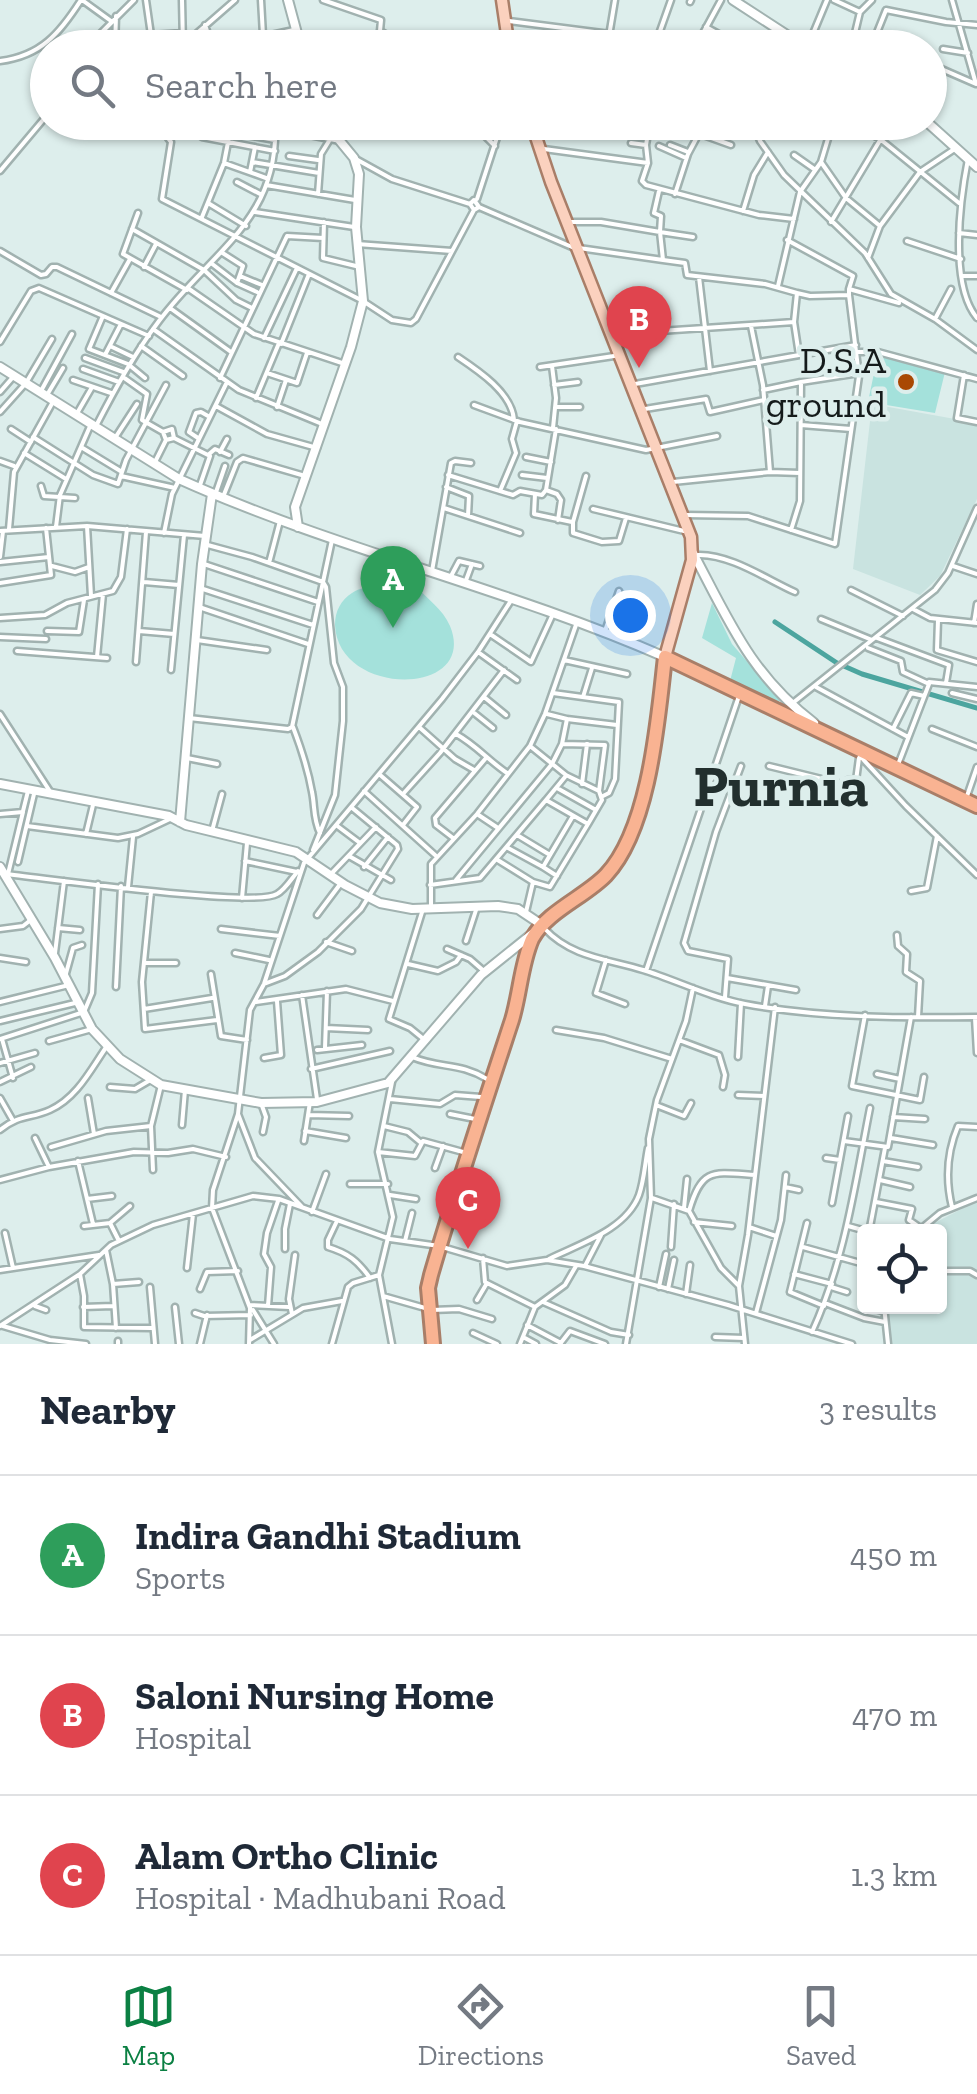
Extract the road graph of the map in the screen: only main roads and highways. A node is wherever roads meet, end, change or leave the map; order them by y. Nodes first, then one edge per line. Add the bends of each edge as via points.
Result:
1 (504, 0) edge
2 (509, 30) edge
3 (510, 30) edge
4 (534, 140) edge
5 (536, 140) edge
6 (566, 223) junction
7 (575, 248) junction
8 (652, 449) junction
9 (692, 553) junction
10 (665, 657) junction
11 (971, 803) edge
12 (433, 1344) edge

1 - 2 main road
1 - 3 main road
4 - 6 main road
5 - 6 main road
6 - 7 main road
7 - 8 main road
7 - 8 main road
8 - 9 main road
8 - 9 main road
9 - 10 main road
10 - 11 highway via 787,708 855,750
10 - 12 highway via 655,748 618,860 540,928 528,951 428,1288

